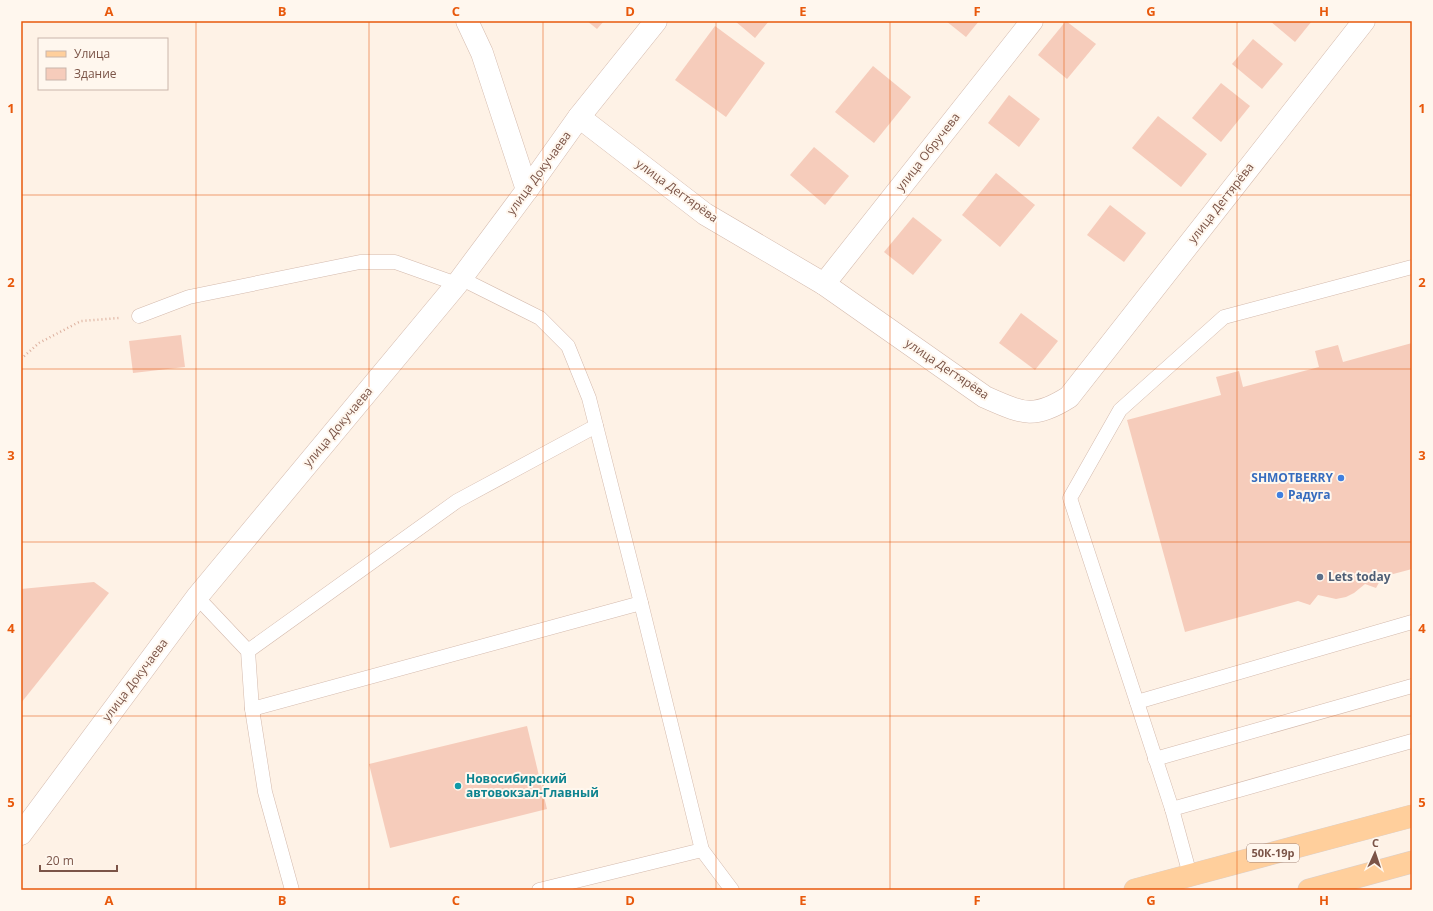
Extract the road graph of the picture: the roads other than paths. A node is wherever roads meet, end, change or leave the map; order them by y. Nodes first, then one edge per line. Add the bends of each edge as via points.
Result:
1 (467, 21) edge
2 (656, 21) edge
3 (1032, 21) edge
4 (1364, 21) edge
5 (579, 117) junction
6 (527, 190) junction
7 (1412, 267) edge
8 (459, 281) junction
9 (824, 284) junction
10 (139, 316) road end
11 (596, 426) junction
12 (197, 597) junction
13 (641, 603) junction
14 (1412, 622) edge
15 (248, 651) junction
16 (1412, 686) edge
17 (1136, 702) junction
18 (252, 709) junction
19 (1412, 741) edge
20 (1155, 758) junction
21 (1172, 810) junction
22 (1412, 816) edge
23 (21, 834) edge
24 (702, 850) junction
25 (1412, 862) edge
26 (1190, 875) junction
27 (292, 890) edge
28 (539, 890) edge
29 (732, 890) edge
30 (1135, 890) edge
31 (1309, 890) edge

1 - 6 street via 482,53
2 - 5 street, улица Докучаева
3 - 9 street, улица Обручева
4 - 9 street, улица Дегтярёва via 1069,397 1051,408 1030,412 985,397
5 - 6 street, улица Докучаева
5 - 9 street, улица Дегтярёва via 705,214
6 - 8 street, улица Докучаева
7 - 17 lane via 1224,317 1120,410 1070,498
8 - 10 lane via 394,262 360,262 189,297
8 - 11 lane via 540,318 568,346 589,398
8 - 12 street, улица Докучаева
11 - 13 lane
11 - 15 lane via 457,501
12 - 15 lane
12 - 23 street, улица Докучаева
13 - 18 lane
13 - 24 lane
14 - 17 lane
15 - 18 lane
16 - 20 lane
17 - 20 lane
18 - 27 lane via 265,792
19 - 21 lane
20 - 21 lane
21 - 26 lane
22 - 26 main road, 50К-19р
24 - 28 lane
24 - 29 lane
25 - 31 main road
26 - 30 main road, 50К-19р

